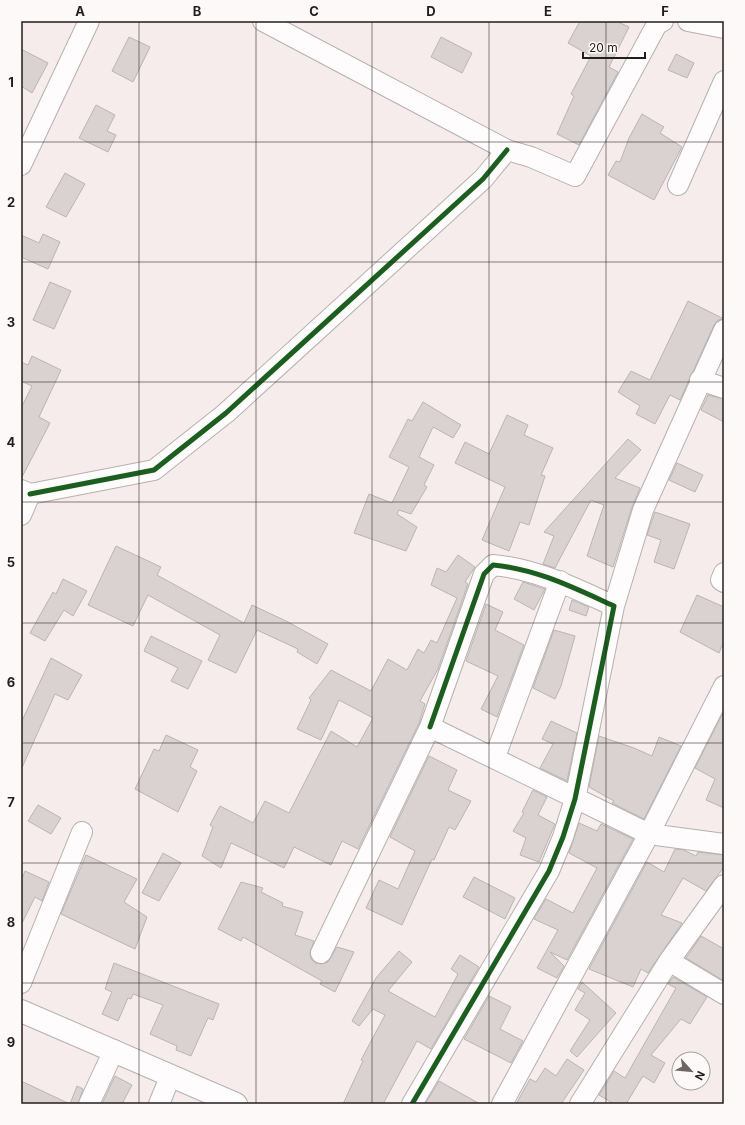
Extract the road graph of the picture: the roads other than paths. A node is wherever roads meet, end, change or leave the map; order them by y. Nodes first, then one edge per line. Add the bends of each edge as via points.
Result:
1 (89, 21) edge
2 (263, 21) edge
3 (663, 21) edge
4 (688, 21) edge
5 (724, 28) edge
6 (724, 80) edge
7 (507, 150) junction
8 (21, 165) edge
9 (678, 186) dead end
10 (724, 330) edge
11 (700, 380) junction
12 (724, 388) edge
13 (25, 492) edge
14 (21, 515) edge
15 (724, 573) edge
16 (560, 581) junction
17 (724, 582) edge
18 (614, 606) junction
19 (724, 686) edge
20 (430, 727) junction
21 (495, 757) junction
22 (575, 799) junction
23 (82, 832) dead end
24 (649, 834) junction
25 (724, 844) edge
26 (724, 885) edge
27 (321, 953) dead end
28 (669, 961) junction
29 (21, 983) edge
30 (724, 994) edge
31 (21, 1012) edge
32 (114, 1050) junction
33 (170, 1077) junction
34 (89, 1104) edge
35 (159, 1104) edge
36 (236, 1104) edge
37 (412, 1104) edge
38 (502, 1104) edge
39 (580, 1104) edge

1 - 8 street
2 - 7 street
3 - 7 street via 657,24 575,176 531,157
4 - 5 street
6 - 9 street
7 - 13 street via 483,179 226,413 154,470
10 - 11 street
11 - 12 street
11 - 18 street via 642,510
13 - 14 street
15 - 17 street via 721,580
16 - 18 street
16 - 20 street via 517,567 493,565 484,574
16 - 21 street
18 - 22 street
19 - 24 street
20 - 21 street
20 - 27 street
21 - 22 street
22 - 24 street
22 - 37 street via 549,871
23 - 29 street
24 - 25 street
24 - 38 street
26 - 28 street
28 - 30 street
28 - 39 street
31 - 32 street
32 - 33 street
32 - 34 street
33 - 35 street
33 - 36 street

